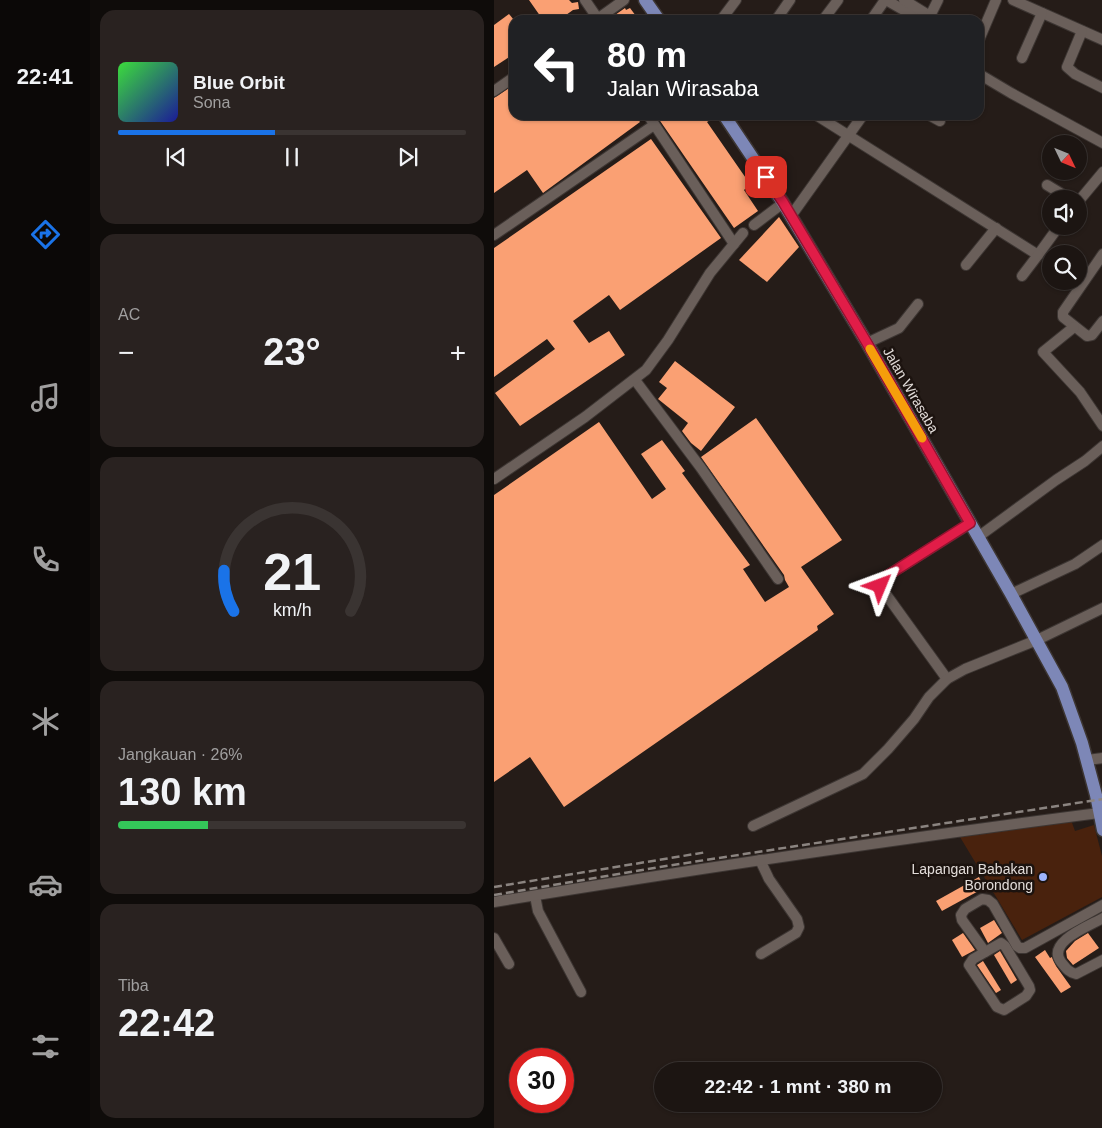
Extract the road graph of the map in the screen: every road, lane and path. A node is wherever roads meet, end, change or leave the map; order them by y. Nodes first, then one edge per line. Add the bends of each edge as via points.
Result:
1 (585, 0) edge
2 (624, 0) edge
3 (645, 0) edge
4 (736, 0) edge
5 (790, 0) edge
6 (838, 0) edge
7 (885, 0) edge
8 (904, 0) edge
9 (938, 0) edge
10 (996, 0) edge
11 (1013, 0) edge
12 (1042, 12) junction
13 (594, 15) edge
14 (604, 15) edge
15 (656, 15) edge
16 (726, 15) edge
17 (780, 15) edge
18 (827, 15) edge
19 (874, 15) edge
20 (917, 15) edge
21 (921, 15) edge
22 (929, 15) edge
23 (984, 28) edge
24 (1082, 31) junction
25 (1102, 40) edge
26 (1022, 58) dead end
27 (984, 77) edge
28 (509, 80) edge
29 (1102, 88) edge
30 (494, 91) edge
31 (651, 120) edge
32 (727, 120) edge
33 (824, 120) edge
34 (858, 120) edge
35 (654, 124) junction
36 (848, 135) junction
37 (1102, 143) edge
38 (1102, 172) edge
39 (1047, 185) dead end
40 (1055, 190) edge
41 (1087, 191) edge
42 (783, 202) junction
43 (791, 216) junction
44 (754, 226) dead end
45 (996, 228) junction
46 (743, 232) dead end
47 (494, 235) edge
48 (1052, 235) edge
49 (734, 244) junction
50 (1102, 254) edge
51 (1038, 255) junction
52 (966, 265) dead end
53 (1022, 276) dead end
54 (918, 304) dead end
55 (1102, 321) edge
56 (1074, 327) junction
57 (867, 343) junction
58 (634, 380) junction
59 (1102, 426) edge
60 (1102, 446) edge
61 (494, 479) edge
62 (970, 523) junction
63 (978, 537) junction
64 (1102, 545) edge
65 (778, 579) dead end
66 (1011, 594) junction
67 (1102, 608) edge
68 (1037, 640) junction
69 (947, 680) junction
70 (1102, 758) edge
71 (1087, 760) junction
72 (1099, 813) junction
73 (753, 826) dead end
74 (1102, 830) edge
75 (760, 860) junction
76 (535, 896) junction
77 (494, 902) edge
78 (1102, 905) edge
79 (1102, 918) edge
80 (494, 938) edge
81 (985, 952) junction
82 (761, 954) dead end
83 (1102, 960) edge
84 (509, 964) dead end
85 (581, 992) dead end

1 - 13 street
2 - 14 street
3 - 15 main road
4 - 16 street
5 - 17 street
6 - 18 street
7 - 19 street
7 - 20 street
8 - 21 street
9 - 22 street
10 - 23 street
11 - 12 street
12 - 24 street
12 - 26 street
24 - 25 street
24 - 29 street via 1067,67
27 - 37 street
28 - 30 street
31 - 35 street
32 - 42 main road, Jalan Wirasaba
33 - 36 street
34 - 36 street
35 - 47 street
35 - 49 street
36 - 43 street
36 - 45 street
38 - 41 street
39 - 40 street
42 - 43 main road, Jalan Wirasaba
42 - 44 street
43 - 57 main road, Jalan Wirasaba
45 - 51 street
45 - 52 street
46 - 49 street
48 - 51 street
49 - 58 street via 710,273 658,356
50 - 56 street via 1063,312 1063,317
51 - 53 street
54 - 57 street via 899,328
55 - 56 street via 1089,336
56 - 59 street via 1043,352 1080,392
57 - 62 main road, Jalan Wirasaba
58 - 61 street
58 - 65 street via 696,461
60 - 63 street
62 - 63 main road, Jalan Wirasaba
62 - 69 street via 879,582
63 - 66 main road, Jalan Wirasaba
64 - 66 street via 1075,564
66 - 68 main road, Jalan Wirasaba
67 - 68 street
68 - 69 street via 965,669
68 - 71 main road, Jalan Wirasaba via 1062,687
69 - 73 street via 864,774
70 - 71 street
71 - 72 main road, Jalan Wirasaba
72 - 74 main road, Jalan Wirasaba
72 - 75 street
75 - 76 street
75 - 82 street via 799,927 796,934
76 - 77 street
76 - 85 street via 538,911
78 - 81 street via 1020,948 993,904 982,899 965,909 962,920
79 - 83 street via 1070,936 1057,953 1069,972 1076,974
80 - 84 street
81 - 81 street via 1001,944 1005,946 1029,986 1026,996 1008,1009 997,1007 969,965

